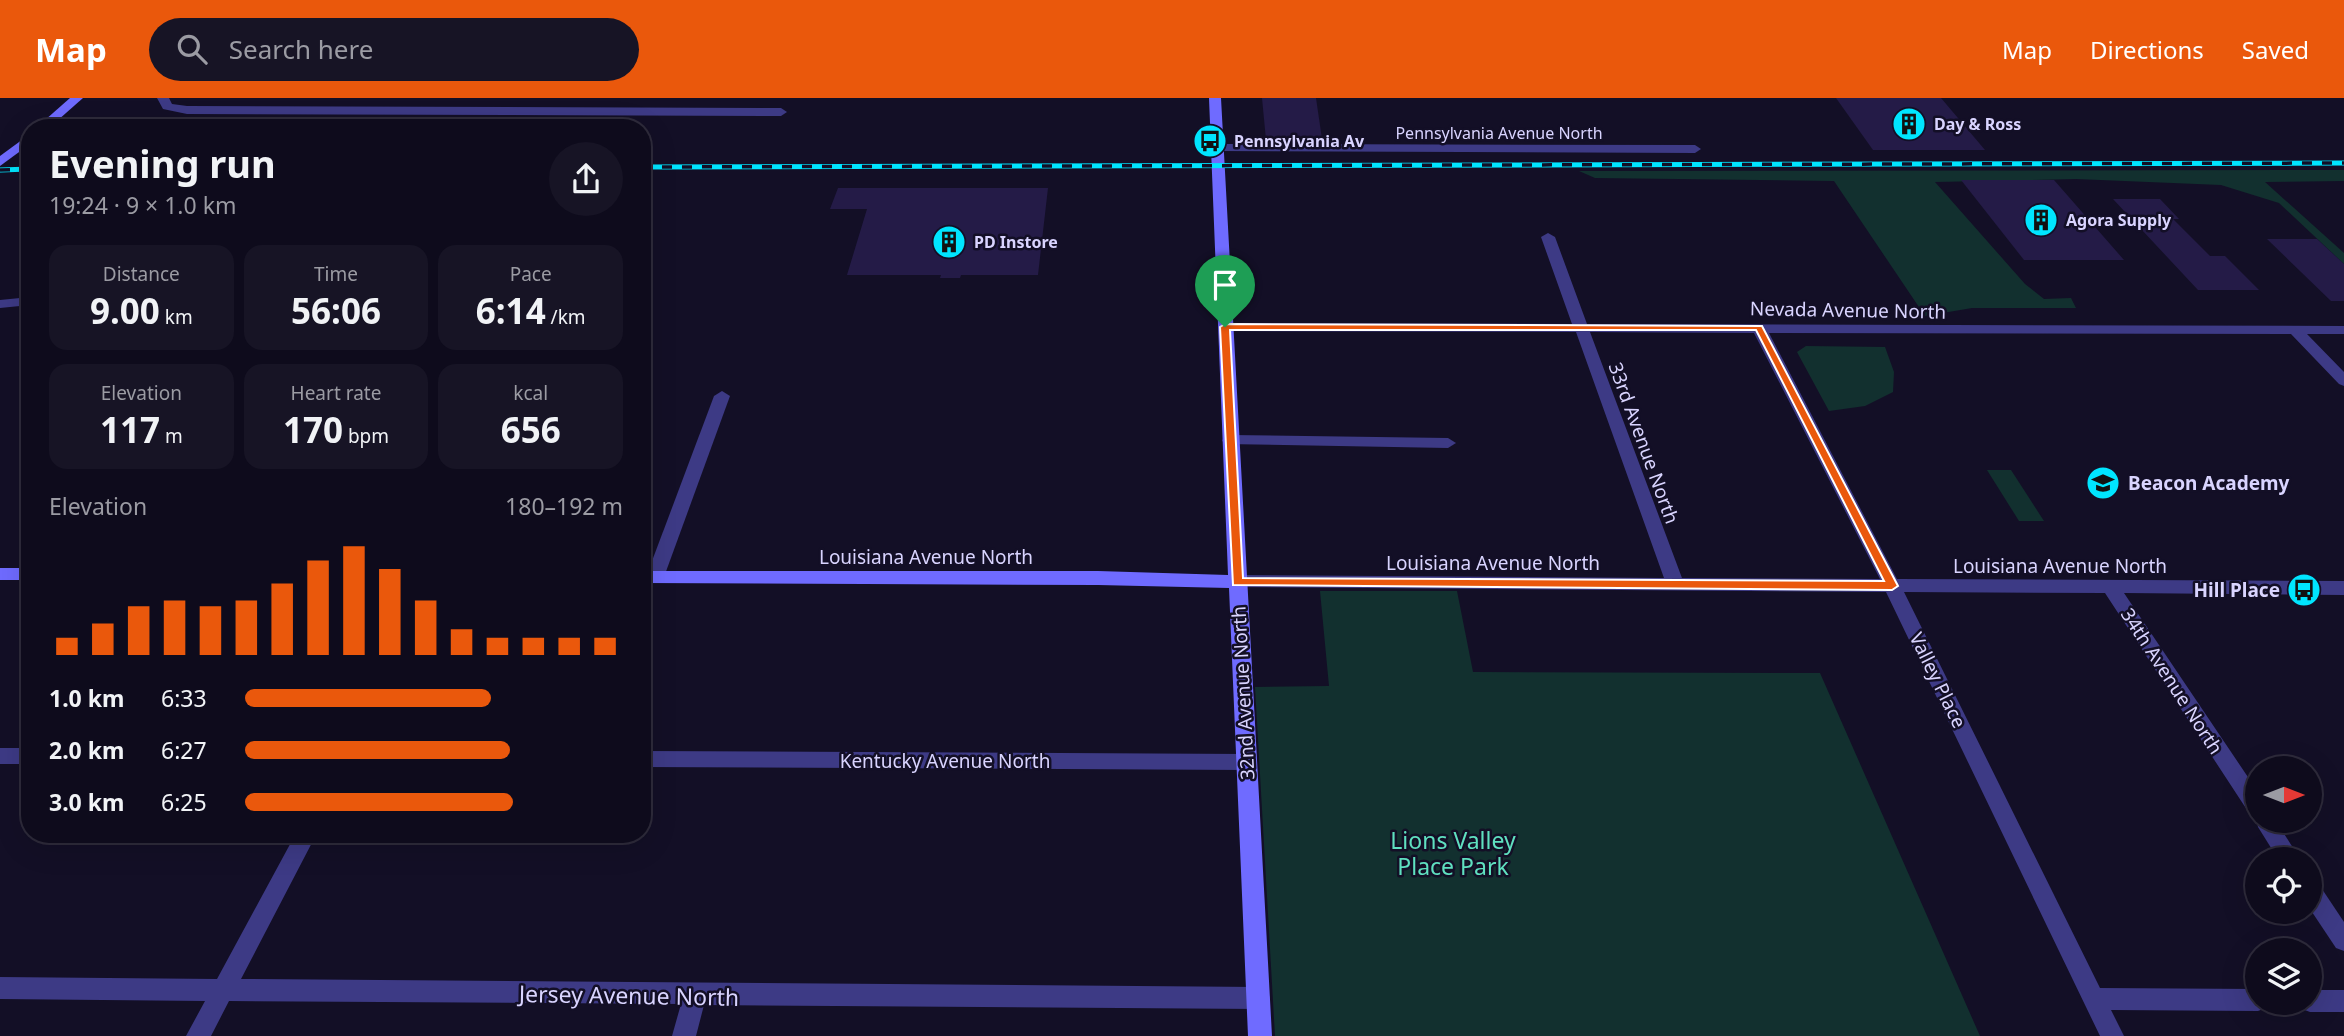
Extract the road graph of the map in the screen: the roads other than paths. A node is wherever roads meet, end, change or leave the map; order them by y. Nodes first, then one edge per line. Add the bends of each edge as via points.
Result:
1 (77, 98) edge
2 (163, 98) edge
3 (377, 98) edge
4 (578, 98) edge
5 (718, 98) edge
6 (1215, 98) edge
7 (357, 111) junction
8 (569, 111) junction
9 (712, 112) junction
10 (781, 112) dead end
11 (52, 119) edge
12 (21, 145) edge
13 (1218, 148) junction
14 (1695, 149) dead end
15 (0, 162) edge
16 (1548, 237) dead end
17 (21, 302) edge
18 (0, 304) edge
19 (1225, 327) junction
20 (1581, 328) junction
21 (1759, 328) junction
22 (2295, 330) junction
23 (2344, 330) edge
24 (2344, 381) edge
25 (722, 396) dead end
26 (1230, 440) junction
27 (1448, 443) dead end
28 (651, 572) edge
29 (0, 574) edge
30 (21, 574) edge
31 (651, 577) edge
32 (1237, 582) junction
33 (1675, 584) junction
34 (1892, 586) junction
35 (2110, 587) junction
36 (2337, 588) edge
37 (2344, 605) edge
38 (0, 756) edge
39 (21, 756) edge
40 (651, 759) edge
41 (1247, 762) junction
42 (2245, 790) edge
43 (302, 843) edge
44 (2322, 908) edge
45 (2344, 941) edge
46 (0, 988) edge
47 (223, 990) junction
48 (695, 995) junction
49 (1259, 998) junction
50 (2095, 999) junction
51 (2245, 1000) edge
52 (2322, 1001) edge
53 (2344, 1001) edge
54 (198, 1036) edge
55 (684, 1036) edge
56 (1260, 1036) edge
57 (2112, 1036) edge

1 - 11 street
2 - 7 street via 174,110
3 - 7 street
4 - 8 street
5 - 9 street
6 - 13 street, 32nd Avenue North
7 - 8 street
8 - 9 street
9 - 10 street
12 - 15 street
13 - 14 street, Pennsylvania Avenue North
13 - 19 street, 32nd Avenue North
16 - 20 street, 33rd Avenue North
17 - 18 street
19 - 20 street, Nevada Avenue North
19 - 26 street, 32nd Avenue North
20 - 21 street, Nevada Avenue North
20 - 33 street, 33rd Avenue North
21 - 22 street, Nevada Avenue North
21 - 34 street, Valley Place
22 - 23 street, Nevada Avenue North
22 - 24 street
25 - 28 street
26 - 27 street
26 - 32 street, 32nd Avenue North
29 - 30 street
31 - 32 street, Louisiana Avenue North
32 - 33 street, Louisiana Avenue North
32 - 41 street, 32nd Avenue North
33 - 34 street, Louisiana Avenue North
34 - 35 street, Louisiana Avenue North
34 - 50 street, Valley Place
35 - 36 street, Louisiana Avenue North
35 - 42 street, 34th Avenue North
36 - 37 street
38 - 39 street
40 - 41 street, Kentucky Avenue North
41 - 49 street, 32nd Avenue North
43 - 47 street
44 - 45 street
46 - 47 street, Jersey Avenue North
47 - 48 street, Jersey Avenue North
47 - 54 street
48 - 49 street, Jersey Avenue North
48 - 55 street
49 - 56 street, 32nd Avenue North
50 - 51 street
50 - 57 street, Valley Place
52 - 53 street

